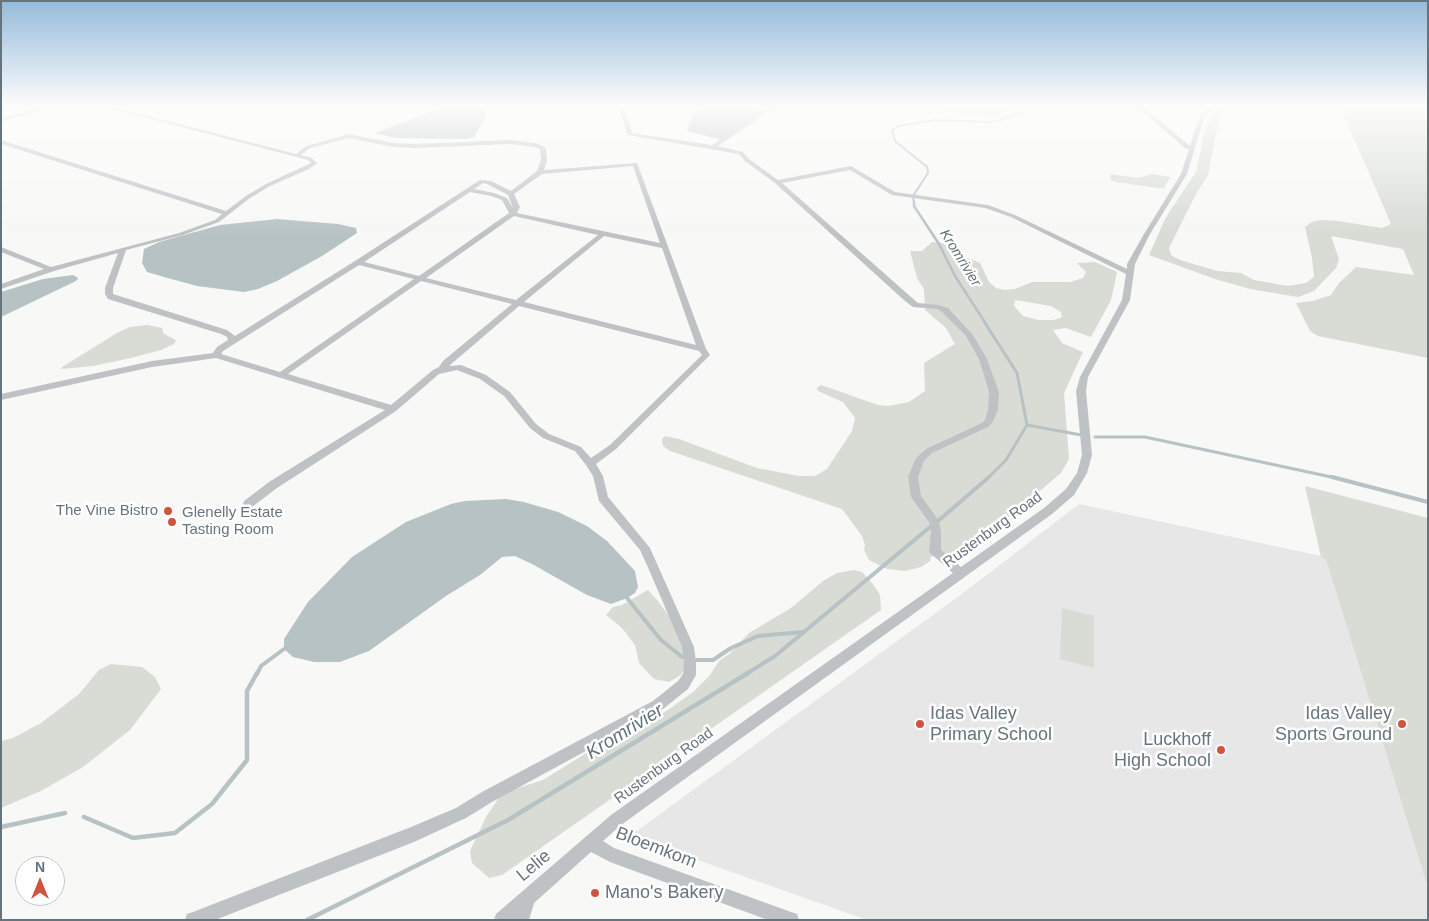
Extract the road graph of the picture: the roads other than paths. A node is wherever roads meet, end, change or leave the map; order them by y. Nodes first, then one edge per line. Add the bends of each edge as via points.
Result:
1 (23, 149) edge
2 (269, 149) edge
3 (305, 149) edge
4 (543, 149) edge
5 (724, 149) edge
6 (1191, 149) edge
7 (296, 156) junction
8 (540, 172) junction
9 (777, 182) junction
10 (469, 190) junction
11 (511, 194) junction
12 (228, 214) junction
13 (513, 214) junction
14 (603, 234) junction
15 (664, 246) junction
16 (1, 249) edge
17 (124, 249) junction
18 (358, 263) junction
19 (52, 269) junction
20 (1129, 273) junction
21 (421, 278) junction
22 (1, 287) edge
23 (518, 303) junction
24 (233, 341) junction
25 (702, 349) junction
26 (216, 355) junction
27 (443, 369) junction
28 (283, 374) junction
29 (1, 397) edge
30 (393, 410) junction
31 (590, 463) junction
32 (248, 504) dead end
33 (961, 573) junction
34 (591, 843) junction
35 (528, 898) junction
36 (762, 915) edge
37 (193, 920) edge
38 (502, 920) edge
39 (521, 920) edge
40 (791, 920) edge

1 - 12 street
2 - 7 street
3 - 7 street
4 - 8 street
5 - 9 street via 741,152
6 - 20 street, Rustenburg Road via 1184,174 1147,234
7 - 12 street via 314,162 248,197
8 - 11 street
8 - 15 street via 635,164
9 - 20 street via 852,168 894,194 986,206 1013,216
9 - 33 street via 908,299 916,305 945,310 969,335 984,359 994,392 989,421 929,451 920,460 913,477 916,497 934,521 935,552
10 - 11 street via 486,181
10 - 13 street via 505,199
10 - 18 street
11 - 13 street via 517,207
12 - 17 street via 190,231
13 - 14 street
13 - 21 street
14 - 15 street
14 - 23 street
15 - 25 street
16 - 19 street
17 - 19 street
17 - 24 street via 109,288 111,297 224,332
18 - 21 street
18 - 24 street
19 - 22 street
20 - 33 street, Rustenburg Road via 1126,300 1084,377 1081,391 1087,455 1082,473 1070,492 1048,511
21 - 23 street
21 - 28 street
23 - 25 street
23 - 27 street via 446,363
24 - 26 street
25 - 31 street via 706,355 613,447
26 - 28 street
26 - 29 street via 152,364
27 - 30 street
27 - 31 street via 458,367 483,377 507,394 533,426 546,436 578,449
28 - 30 street
30 - 32 street via 273,484
31 - 37 street via 598,476 603,498 644,548 683,634 690,662 683,685 658,705 461,813
33 - 34 street, Rustenburg Road via 616,820
34 - 35 street, Lelie
34 - 36 street, Bloemkom via 610,854
35 - 38 street, Lelie
35 - 39 street
36 - 40 street, Bloemkom

